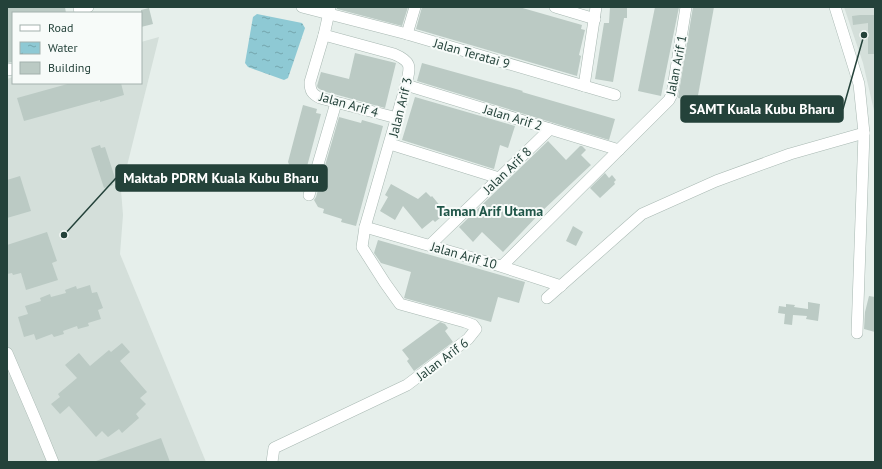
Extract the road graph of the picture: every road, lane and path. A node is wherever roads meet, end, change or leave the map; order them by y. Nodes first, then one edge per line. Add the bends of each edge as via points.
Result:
1 (302, 7) edge
2 (415, 7) edge
3 (555, 7) edge
4 (596, 7) edge
5 (686, 7) edge
6 (835, 7) edge
7 (329, 10) edge
8 (595, 19) junction
9 (407, 34) junction
10 (324, 35) junction
11 (406, 85) junction
12 (584, 86) junction
13 (615, 95) dead end
14 (336, 103) junction
15 (397, 118) junction
16 (550, 129) junction
17 (864, 134) junction
18 (390, 144) junction
19 (619, 150) junction
20 (499, 178) junction
21 (309, 195) dead end
22 (366, 227) junction
23 (430, 245) junction
24 (502, 266) junction
25 (561, 286) junction
26 (547, 298) dead end
27 (857, 333) dead end
28 (7, 353) edge
29 (53, 462) edge
30 (272, 462) edge

1 - 7 street, Jalan Teratai 9
2 - 9 street
3 - 8 street
4 - 8 street
5 - 19 street, Jalan Arif 1 via 672,94
6 - 17 street via 859,84
7 - 9 street, Jalan Teratai 9
7 - 10 street, Jalan Arif 4
8 - 12 street
9 - 12 street, Jalan Teratai 9
10 - 11 street, Jalan Arif 3 via 405,59 409,70
10 - 14 street, Jalan Arif 4 via 310,90 320,98
11 - 15 street, Jalan Arif 3
11 - 16 street, Jalan Arif 2
12 - 13 street, Jalan Teratai 9
14 - 15 street, Jalan Arif 4
14 - 21 street
15 - 18 street, Jalan Arif 3
16 - 19 street, Jalan Arif 2
16 - 20 street, Jalan Arif 8
17 - 25 street via 790,154 716,181 642,214
17 - 27 street
18 - 20 street
18 - 22 street, Jalan Arif 6
19 - 24 street, Jalan Arif 1
20 - 23 street, Jalan Arif 8
22 - 23 street, Jalan Arif 10
22 - 30 street, Jalan Arif 6 via 362,247 400,304 466,322 476,329 468,339 407,385 274,448
23 - 24 street, Jalan Arif 10
24 - 25 street, Jalan Arif 10
25 - 26 street
28 - 29 street

